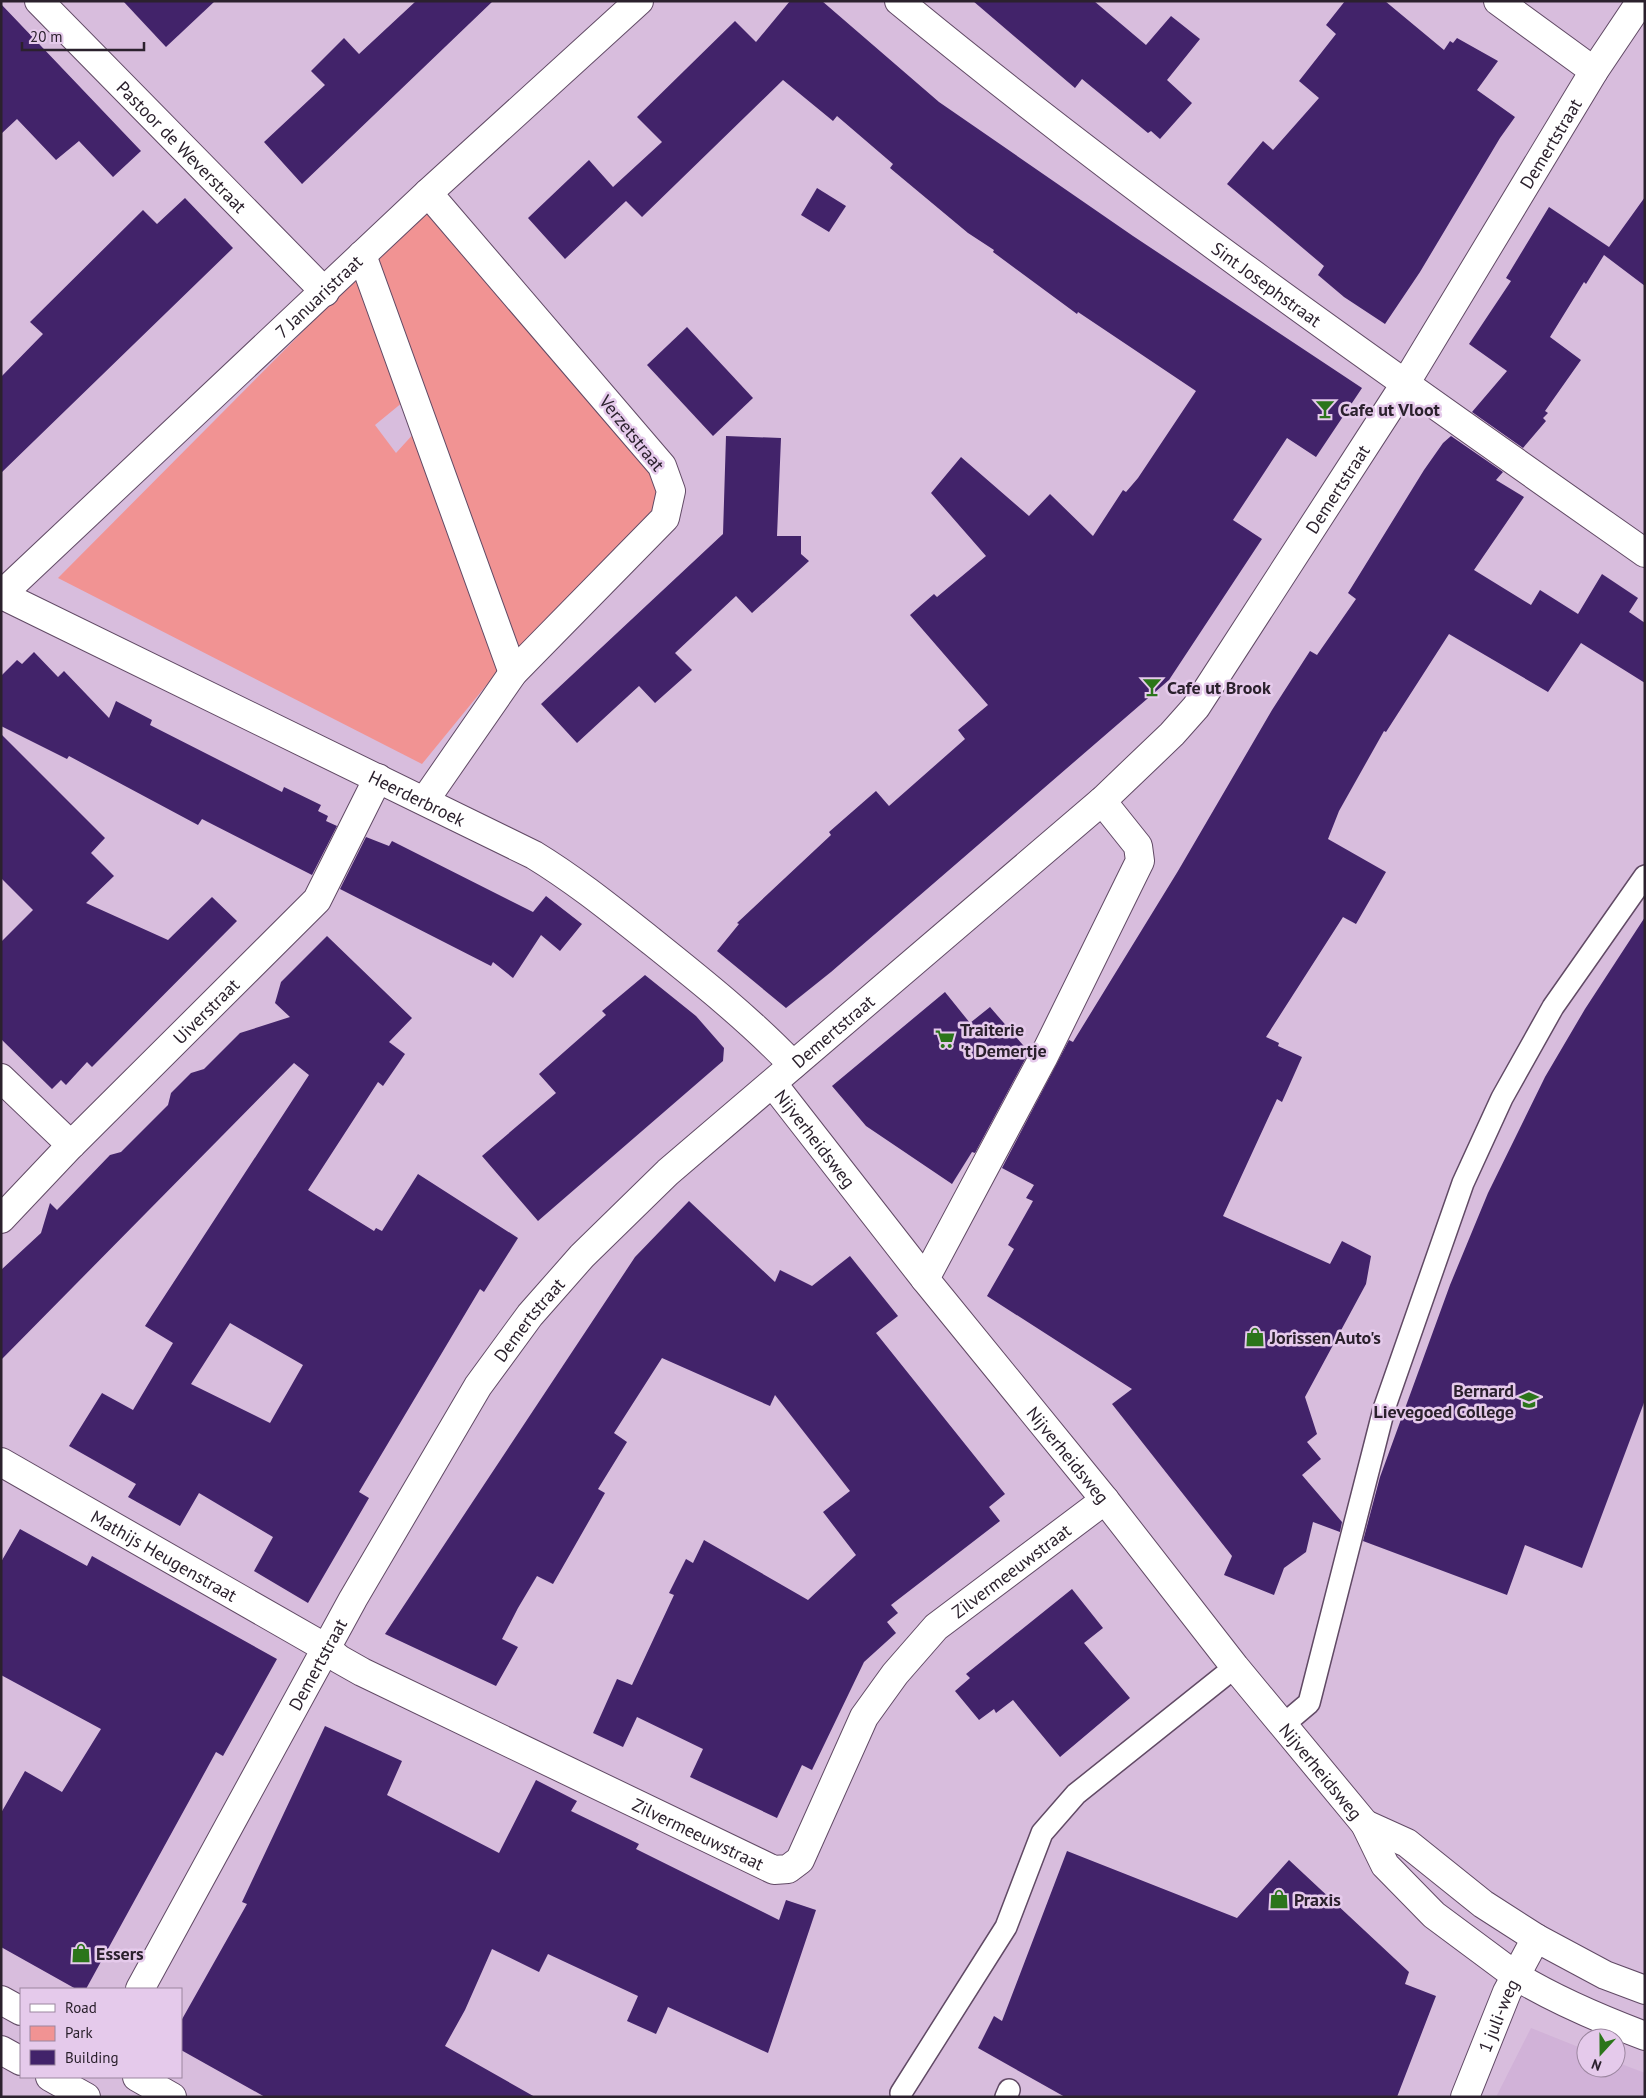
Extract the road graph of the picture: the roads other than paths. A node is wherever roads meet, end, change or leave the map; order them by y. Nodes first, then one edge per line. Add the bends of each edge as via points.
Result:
1 (39, 1) edge
2 (639, 1) edge
3 (899, 1) edge
4 (1498, 1) edge
5 (1641, 1) edge
6 (1594, 71) junction
7 (428, 193) junction
8 (362, 255) junction
9 (325, 292) junction
10 (1405, 384) junction
11 (1645, 553) edge
12 (1, 595) edge
13 (513, 673) junction
14 (378, 778) junction
15 (425, 800) junction
16 (1102, 801) junction
17 (1645, 876) edge
18 (793, 1065) junction
19 (1, 1078) edge
20 (773, 1084) junction
21 (71, 1145) junction
22 (1, 1219) edge
23 (925, 1279) junction
24 (1, 1462) edge
25 (1105, 1500) junction
26 (326, 1648) junction
27 (1235, 1667) junction
28 (1283, 1726) junction
29 (1365, 1824) junction
30 (1536, 1938) junction
31 (1516, 1976) junction
32 (141, 1988) edge
33 (1645, 1990) edge
34 (1, 2000) edge
35 (20, 2010) edge
36 (1645, 2036) edge
37 (52, 2078) edge
38 (139, 2078) edge
39 (901, 2093) dead end
40 (86, 2097) edge
41 (172, 2097) edge
42 (1465, 2097) edge

1 - 9 street, Pastoor de Weverstraat
2 - 7 street, 7 Januaristraat
3 - 10 street, Sint Josephstraat via 1018,99
4 - 6 street
5 - 6 street, Demertstraat
6 - 10 street, Demertstraat
7 - 8 street, 7 Januaristraat
7 - 13 street, Verzetstraat via 662,466 671,491 665,518
8 - 9 street, 7 Januaristraat
8 - 13 street
9 - 12 street, 7 Januaristraat
10 - 11 street, Sint Josephstraat
10 - 16 street, Demertstraat via 1196,707
12 - 14 street, Heerderbroek
13 - 15 street, Verzetstraat
14 - 15 street, Heerderbroek
14 - 21 street, Uiverstraat via 317,900
15 - 18 street, Heerderbroek via 567,875 754,1026
16 - 18 street, Demertstraat
16 - 23 street via 1138,846 1140,861 1043,1058
17 - 28 lane via 1553,1007 1502,1098 1463,1183 1384,1409 1309,1703
18 - 20 street, Demertstraat
19 - 21 street
20 - 23 street, Nijverheidsweg
20 - 26 street, Demertstraat via 668,1172 582,1256 530,1316 478,1386
21 - 22 street, Uiverstraat
23 - 25 street, Nijverheidsweg
24 - 26 street, Mathijs Heugenstraat
25 - 26 street, Zilvermeeuwstraat via 936,1627 913,1651 864,1716 800,1860 788,1869 774,1870 362,1672
25 - 27 street, Nijverheidsweg
26 - 32 street, Demertstraat
27 - 28 street, Nijverheidsweg
27 - 39 lane via 1076,1794 1042,1833 1006,1927
28 - 29 street, Nijverheidsweg
29 - 30 street, Nijverheidsweg via 1407,1843 1483,1904
29 - 31 street, Nijverheidsweg via 1385,1865 1406,1888 1446,1925
30 - 31 street, 1 juli-weg
30 - 33 street, Nijverheidsweg via 1605,1974
31 - 36 street, Nijverheidsweg via 1589,2014
31 - 42 street, 1 juli-weg
34 - 35 street
37 - 40 street
38 - 41 street

